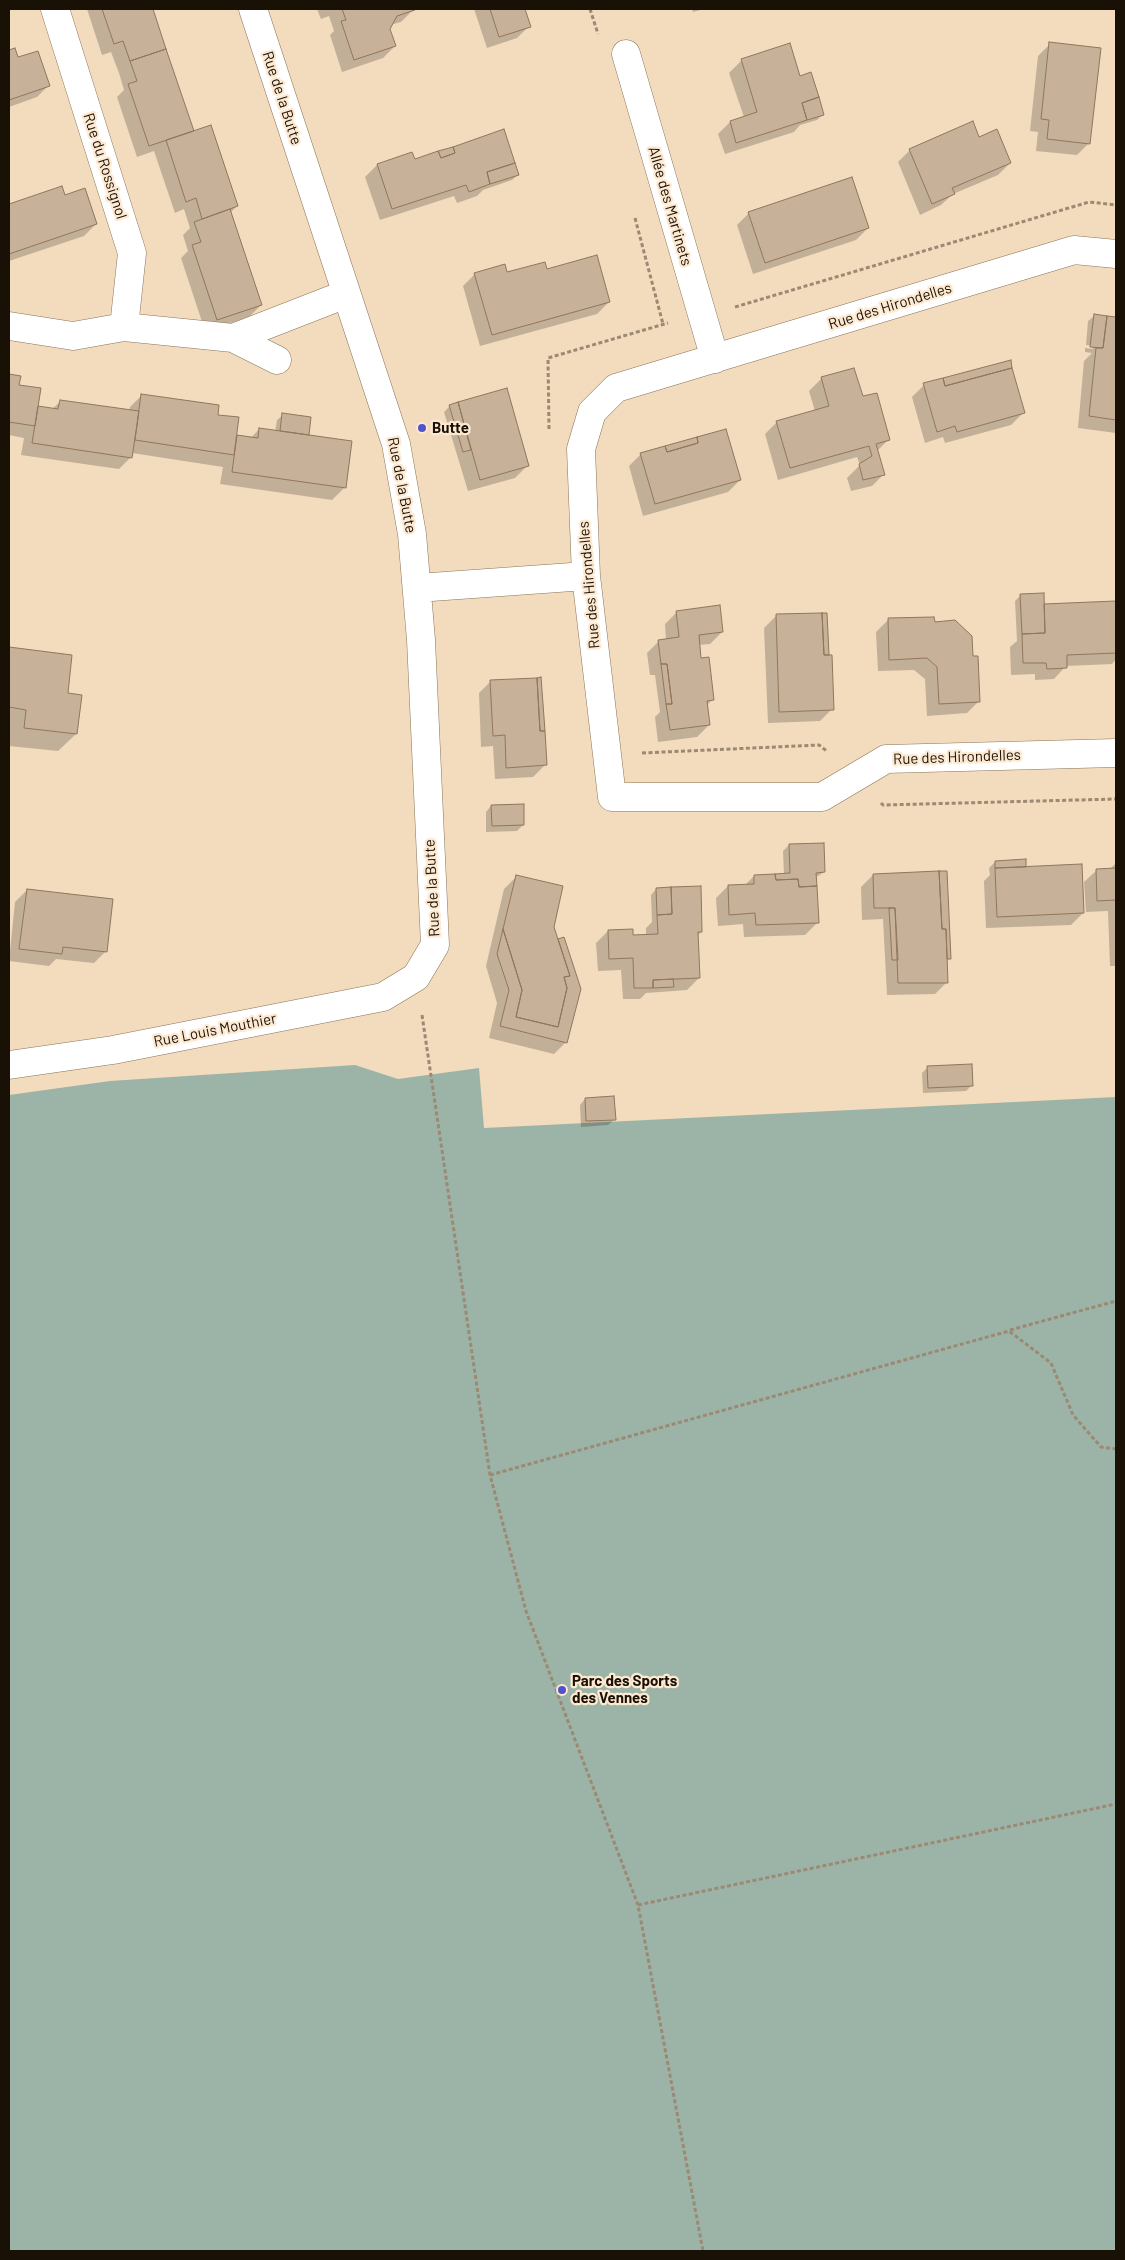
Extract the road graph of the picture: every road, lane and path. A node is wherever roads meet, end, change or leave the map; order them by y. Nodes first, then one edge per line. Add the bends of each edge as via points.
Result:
1 (55, 9) edge
2 (253, 9) edge
3 (626, 54) dead end
4 (1116, 254) edge
5 (346, 294) junction
6 (9, 326) edge
7 (124, 327) junction
8 (233, 338) junction
9 (715, 359) junction
10 (277, 360) dead end
11 (586, 576) junction
12 (417, 588) junction
13 (1116, 753) edge
14 (607, 754) junction
15 (854, 778) junction
16 (1116, 799) edge
17 (416, 977) junction
18 (9, 1065) edge
19 (1116, 1301) edge
20 (1009, 1330) junction
21 (1116, 1449) edge
22 (490, 1475) junction
23 (1116, 1804) edge
24 (638, 1905) junction
25 (704, 2251) edge

1 - 7 street, Rue du Rossignol via 132,253
2 - 5 street, Rue de la Butte
3 - 9 street, Allée des Martinets
4 - 9 street, Rue des Hirondelles via 1074,250
5 - 8 street
5 - 12 street, Rue de la Butte via 396,444 412,534
6 - 7 street via 72,336
7 - 8 street
8 - 10 street
9 - 11 street, Rue des Hirondelles via 616,388 592,412 581,449
11 - 12 street
11 - 14 street, Rue des Hirondelles
12 - 17 street, Rue de la Butte via 435,945
13 - 15 street, Rue des Hirondelles via 886,759
14 - 15 path via 819,745
14 - 15 street, Rue des Hirondelles via 612,798 822,798
15 - 16 path via 883,805
17 - 18 street, Rue Louis Mouthier via 383,996 113,1050
17 - 22 path
19 - 20 path
20 - 21 path via 1051,1362 1073,1415 1101,1447
20 - 22 path
22 - 24 path via 526,1611
23 - 24 path
24 - 25 path

